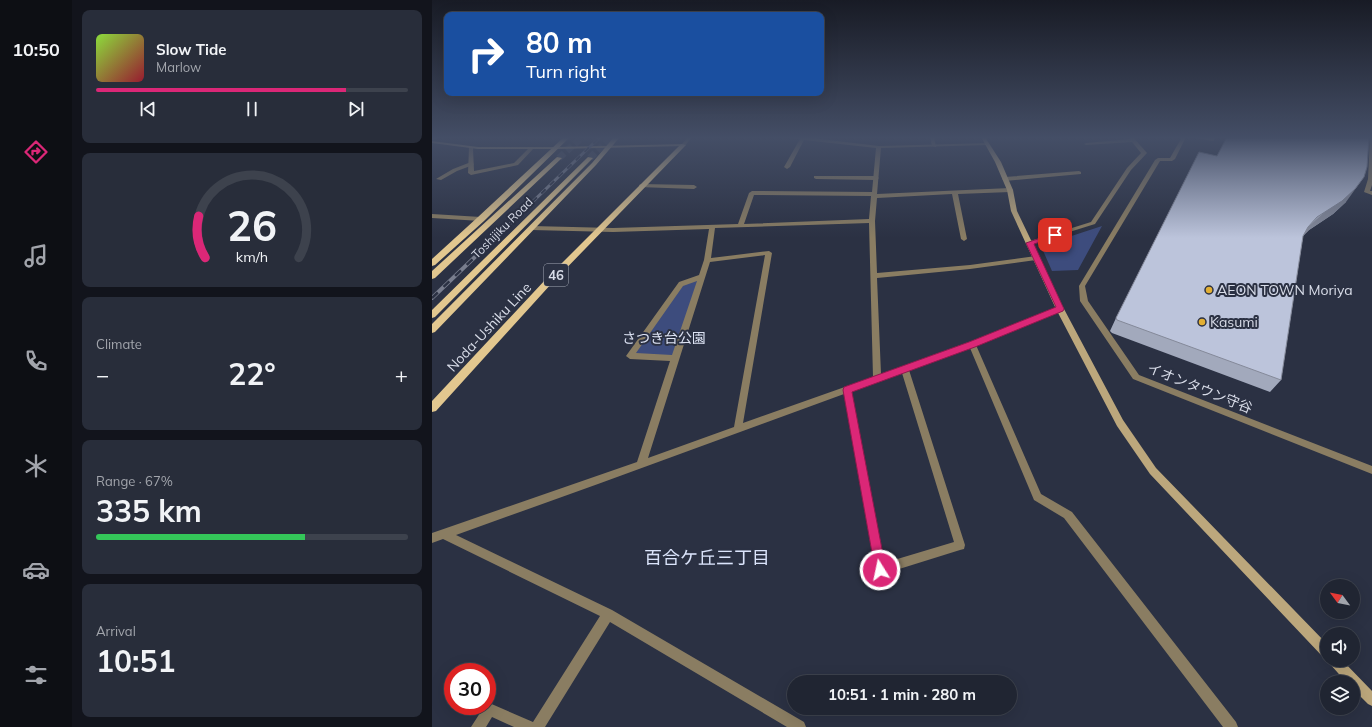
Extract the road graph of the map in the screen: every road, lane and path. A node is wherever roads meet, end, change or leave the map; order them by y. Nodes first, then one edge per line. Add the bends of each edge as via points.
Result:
1 (452, 171) edge
2 (471, 171) edge
3 (481, 171) edge
4 (532, 171) edge
5 (545, 171) edge
6 (577, 171) edge
7 (587, 171) edge
8 (656, 171) edge
9 (877, 171) edge
10 (1002, 171) edge
11 (1128, 171) edge
12 (1151, 171) edge
13 (1371, 171) edge
14 (1079, 173) dead end
15 (816, 177) dead end
16 (876, 178) junction
17 (1005, 178) junction
18 (439, 179) dead end
19 (641, 186) junction
20 (694, 187) dead end
21 (1010, 190) junction
22 (955, 193) junction
23 (1372, 193) edge
24 (874, 195) junction
25 (432, 216) edge
26 (481, 219) junction
27 (872, 221) junction
28 (741, 224) junction
29 (712, 226) junction
30 (532, 228) junction
31 (600, 228) junction
32 (964, 239) dead end
33 (1030, 243) junction
34 (1036, 258) junction
35 (707, 260) junction
36 (432, 263) edge
37 (432, 276) edge
38 (873, 276) junction
39 (701, 278) junction
40 (1060, 309) junction
41 (432, 315) edge
42 (432, 330) edge
43 (972, 344) junction
44 (676, 358) junction
45 (905, 369) junction
46 (878, 379) junction
47 (847, 390) junction
48 (432, 408) edge
49 (738, 429) junction
50 (641, 464) junction
51 (1372, 470) edge
52 (437, 536) edge
53 (608, 614) junction
54 (1320, 646) edge
55 (1341, 667) edge
56 (1372, 700) edge
57 (496, 712) edge
58 (482, 715) edge
59 (478, 727) edge
60 (529, 727) edge
61 (538, 727) edge
62 (798, 727) edge
63 (1232, 727) edge

1 - 18 street
2 - 3 street via 471,173
4 - 26 main road
5 - 37 main road, Toshijiku Road
6 - 41 main road, Toshijiku Road
7 - 30 main road
8 - 19 main road, Noda-Ushiku Line / 46
9 - 16 street
10 - 17 street
11 - 33 street via 1093,223
12 - 51 street, イオンタウン守谷 via 1082,286 1084,301 1136,377
13 - 23 street via 1366,192
14 - 17 street
15 - 16 street
16 - 24 street
17 - 21 street
19 - 20 street
19 - 31 main road, Noda-Ushiku Line / 46
21 - 22 street
21 - 33 street via 1014,211
22 - 24 street
22 - 32 street
24 - 27 street
24 - 28 street via 752,194
25 - 26 street
26 - 36 main road
27 - 28 street
27 - 38 street
28 - 29 street
29 - 31 street via 613,230
29 - 35 street
30 - 31 street
30 - 42 main road
31 - 48 main road, Noda-Ushiku Line / 46
33 - 34 street
34 - 38 street
34 - 40 street
35 - 39 street
35 - 49 street via 769,252
38 - 46 street
39 - 44 street
39 - 44 street via 682,284 630,356
40 - 43 street
40 - 54 street via 1120,423 1153,471
43 - 45 street
43 - 63 street via 1037,497 1068,515
44 - 50 street
45 - 46 street
45 - 47 street via 960,545 880,570
46 - 47 street
47 - 49 street
49 - 50 street
50 - 52 street
52 - 53 street
53 - 61 street
53 - 62 street
55 - 56 street
57 - 60 street
58 - 59 street

